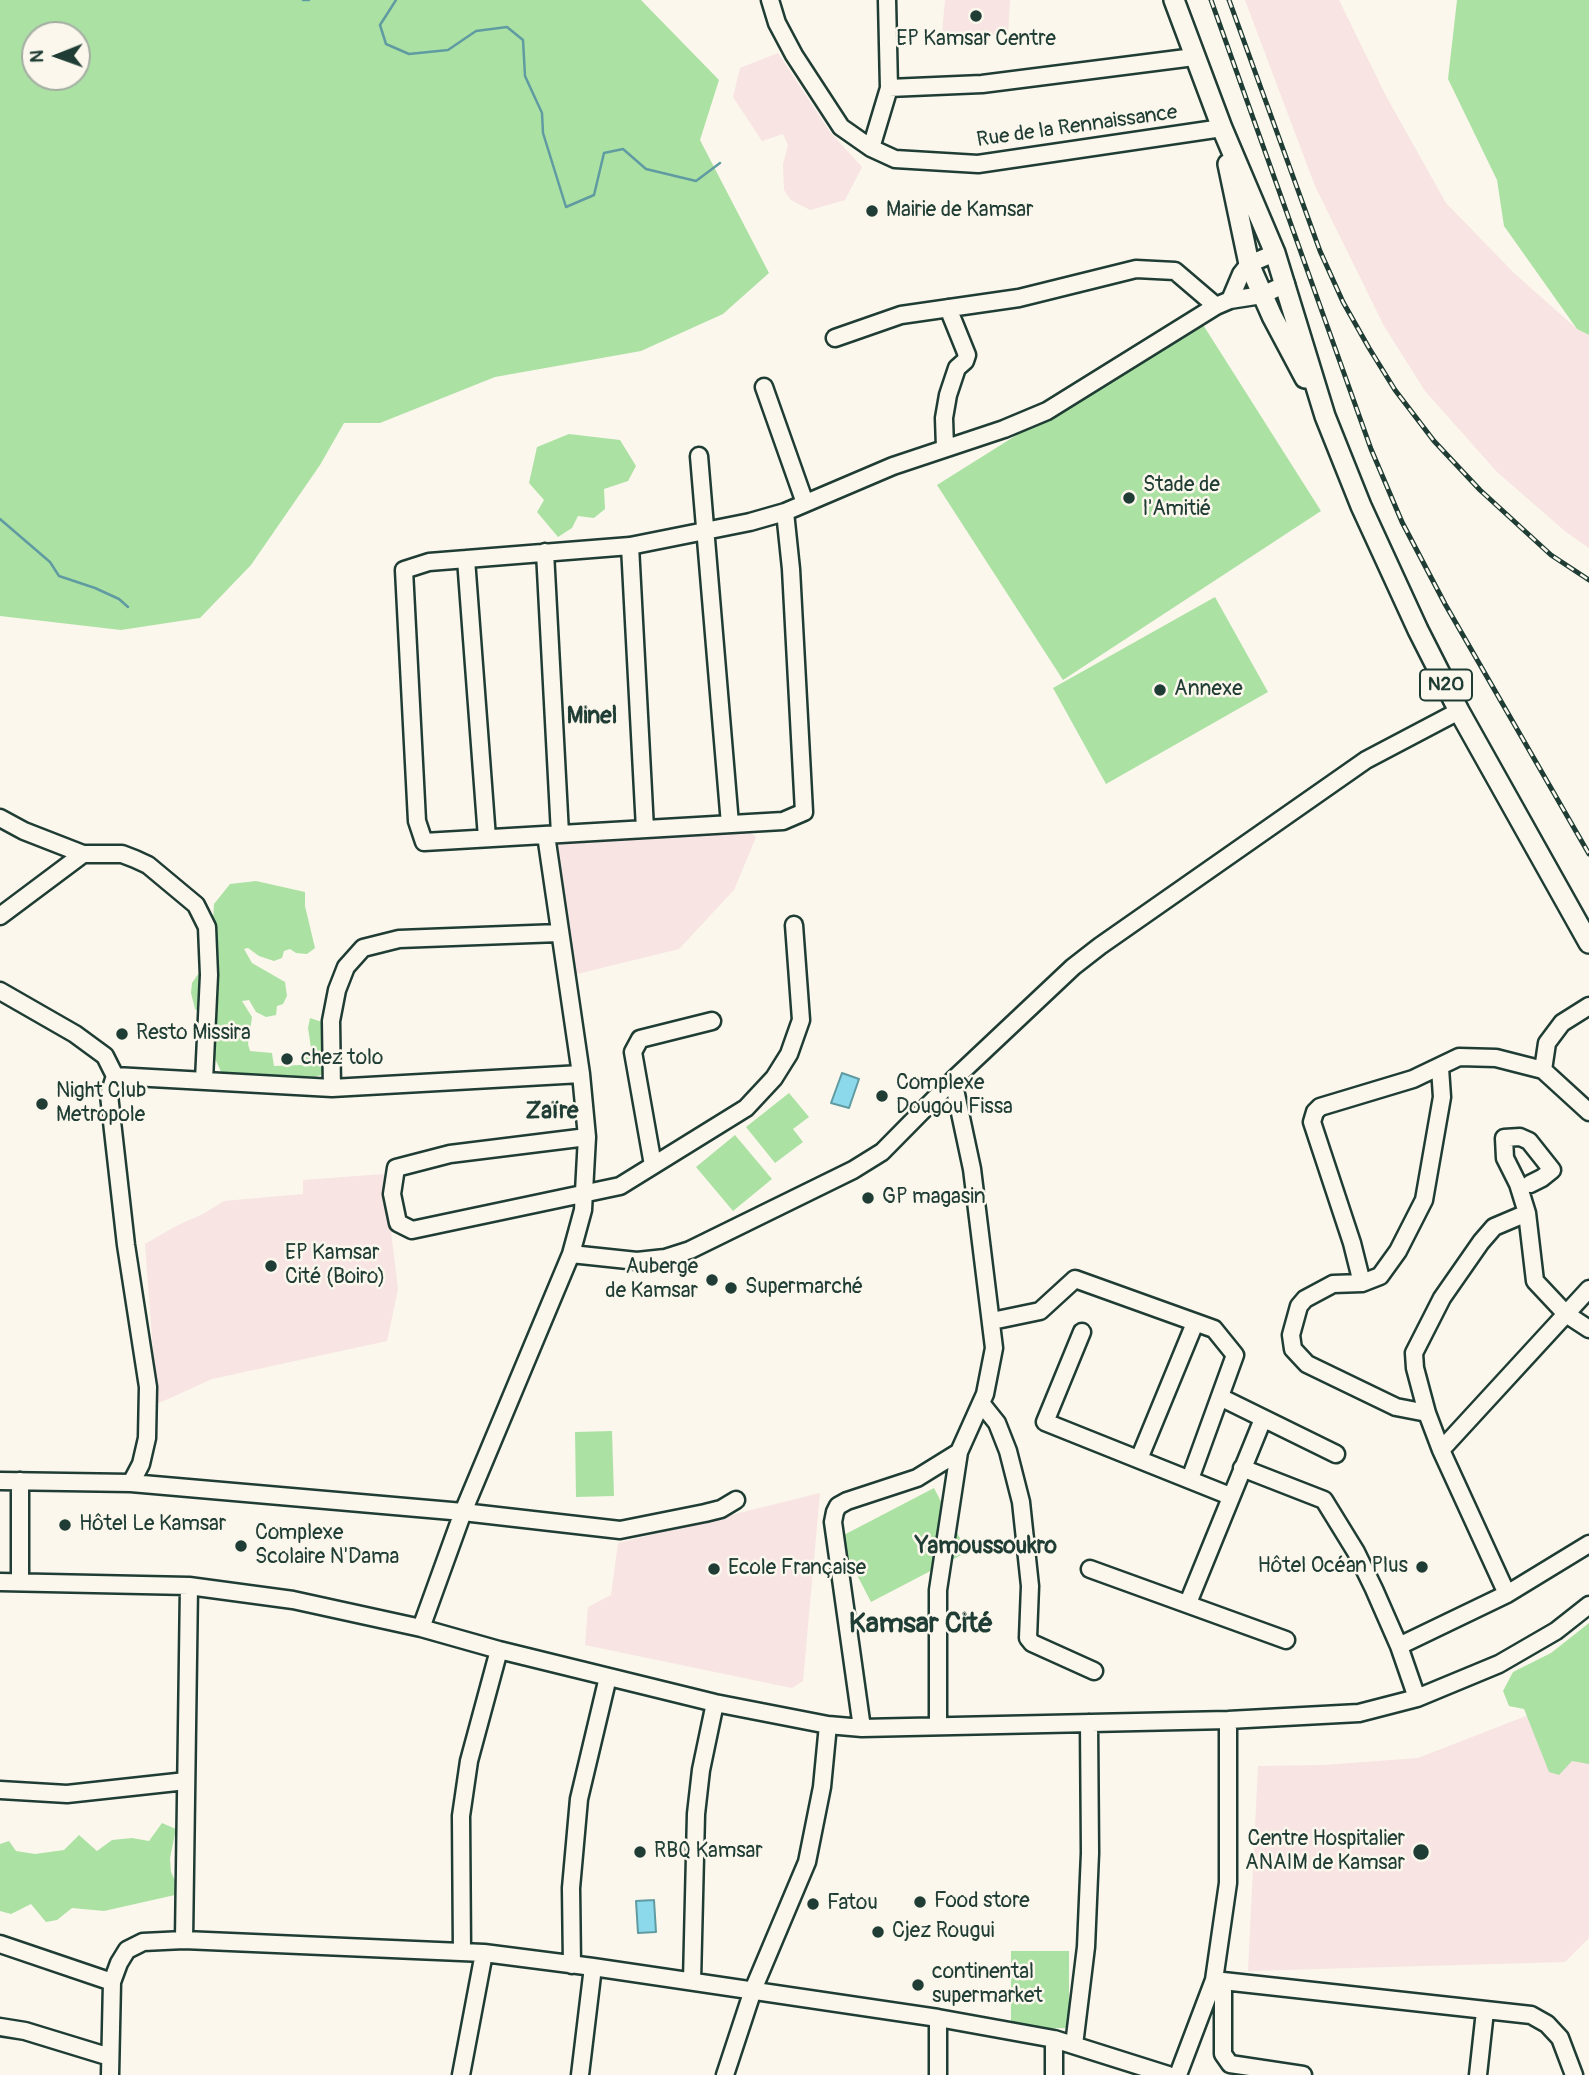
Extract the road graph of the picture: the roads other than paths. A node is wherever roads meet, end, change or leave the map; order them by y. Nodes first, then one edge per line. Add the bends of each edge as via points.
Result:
1 (770, 0) edge
2 (887, 0) edge
3 (1174, 0) edge
4 (1194, 57) junction
5 (888, 88) junction
6 (1222, 128) junction
7 (871, 148) junction
8 (1275, 253) junction
9 (1249, 264) junction
10 (1286, 284) junction
11 (1262, 295) junction
12 (1223, 303) junction
13 (948, 308) junction
14 (835, 338) dead end
15 (764, 387) dead end
16 (1325, 416) junction
17 (946, 448) junction
18 (699, 456) dead end
19 (805, 503) junction
20 (785, 512) junction
21 (706, 530) junction
22 (630, 546) junction
23 (545, 552) junction
24 (466, 559) junction
25 (1459, 711) junction
26 (0, 818) edge
27 (730, 824) junction
28 (645, 829) junction
29 (553, 834) junction
30 (487, 838) junction
31 (83, 854) junction
32 (0, 916) edge
33 (794, 925) dead end
34 (559, 933) junction
35 (1589, 943) edge
36 (0, 991) edge
37 (1589, 1006) edge
38 (712, 1021) dead end
39 (1440, 1068) junction
40 (1543, 1070) junction
41 (581, 1074) junction
42 (114, 1076) junction
43 (204, 1080) junction
44 (953, 1080) junction
45 (332, 1088) junction
46 (1589, 1112) edge
47 (587, 1137) junction
48 (653, 1165) junction
49 (1530, 1184) dead end
50 (585, 1194) junction
51 (1527, 1213) junction
52 (571, 1254) junction
53 (1362, 1283) junction
54 (1589, 1289) edge
55 (1566, 1314) junction
56 (992, 1321) junction
57 (1195, 1323) junction
58 (1589, 1329) edge
59 (1082, 1332) dead end
60 (1220, 1397) junction
61 (981, 1404) junction
62 (1427, 1413) junction
63 (1263, 1419) junction
64 (1441, 1450) junction
65 (959, 1452) junction
66 (1336, 1454) dead end
67 (1139, 1459) junction
68 (1242, 1468) junction
69 (1190, 1479) junction
70 (0, 1481) edge
71 (20, 1481) junction
72 (131, 1483) junction
73 (1230, 1496) junction
74 (736, 1500) dead end
75 (463, 1512) junction
76 (1589, 1544) edge
77 (1090, 1569) dead end
78 (0, 1582) edge
79 (20, 1582) junction
80 (189, 1586) junction
81 (1507, 1594) junction
82 (1188, 1604) junction
83 (1589, 1605) edge
84 (421, 1628) junction
85 (1286, 1640) dead end
86 (1399, 1646) junction
87 (499, 1650) junction
88 (1094, 1671) dead end
89 (608, 1677) junction
90 (1417, 1698) junction
91 (715, 1703) junction
92 (1228, 1720) junction
93 (1089, 1723) junction
94 (828, 1725) junction
95 (938, 1725) junction
96 (862, 1728) junction
97 (186, 1781) junction
98 (0, 1790) edge
99 (184, 1940) junction
100 (0, 1944) edge
101 (462, 1952) junction
102 (484, 1953) junction
103 (572, 1965) junction
104 (593, 1967) junction
105 (692, 1981) junction
106 (1219, 1981) junction
107 (112, 1982) junction
108 (753, 1990) junction
109 (1485, 2011) junction
110 (937, 2018) junction
111 (0, 2027) edge
112 (1054, 2039) junction
113 (1074, 2045) junction
114 (110, 2057) junction
115 (110, 2075) edge
116 (461, 2075) edge
117 (580, 2075) edge
118 (725, 2075) edge
119 (938, 2075) edge
120 (1054, 2075) edge
121 (1168, 2075) edge
122 (1178, 2075) edge
123 (1303, 2075) edge
124 (1478, 2075) edge
125 (1574, 2075) edge

1 - 7 street, Rue de la Rennaissance via 794,55 841,127
2 - 5 street
3 - 4 main road
4 - 5 street via 982,84
4 - 6 main road
5 - 7 street
6 - 7 street, Rue de la Rennaissance via 978,164 895,159
6 - 8 main road, N20
6 - 9 main road, N20
8 - 9 street
8 - 10 main road, N20
9 - 11 main road, N20
9 - 12 street
10 - 11 street
10 - 16 main road, N20
11 - 12 street
11 - 16 main road, N20
12 - 13 street via 1175,271 1136,269 1020,298
12 - 17 street via 1047,411
13 - 14 street via 901,315
13 - 17 street via 967,355 948,395
15 - 19 street
16 - 25 main road, N20 via 1395,583
17 - 19 street
18 - 21 street
19 - 20 street
20 - 21 street
20 - 27 street via 804,812 783,821
21 - 22 street
21 - 27 street
22 - 23 street
22 - 28 street
23 - 24 street
23 - 29 street
24 - 30 street
24 - 30 street via 429,562 404,570 417,821 424,842
25 - 35 main road, N20
25 - 44 street via 1366,760 1100,946
26 - 31 street
27 - 28 street
28 - 29 street
29 - 30 street
29 - 34 street
31 - 32 street
31 - 43 street via 122,854 135,859 196,905 207,927
33 - 48 street via 801,1020 789,1054 746,1108
34 - 41 street
34 - 45 street via 399,939 363,948 346,967 337,990 331,1021
36 - 42 street via 105,1056
37 - 40 street via 1562,1023 1548,1042
38 - 48 street via 640,1039 633,1052
39 - 40 street via 1459,1057 1496,1058
39 - 53 street via 1442,1097 1424,1200 1390,1264 1380,1276
39 - 53 street via 1321,1107 1312,1118
40 - 46 street
41 - 45 street
41 - 47 street
42 - 43 street
42 - 72 street via 109,1095 148,1387 147,1438
43 - 45 street
44 - 52 street via 882,1152 690,1250 637,1261
44 - 56 street via 972,1169
47 - 50 street
47 - 50 street via 450,1154 396,1168 392,1194 398,1223 412,1230
48 - 50 street via 620,1186
49 - 51 street via 1552,1170 1529,1141 1504,1138 1505,1158
50 - 52 street
51 - 55 street via 1535,1281
51 - 62 street via 1494,1227 1480,1241 1418,1342 1415,1368
52 - 75 street
53 - 62 street via 1333,1284 1305,1299 1294,1320 1293,1349 1307,1364 1396,1407
54 - 55 street
55 - 58 street
55 - 64 street
56 - 57 street via 1040,1311 1075,1279
56 - 61 street via 994,1348
57 - 60 street via 1214,1329 1235,1355
57 - 67 street
59 - 67 street via 1045,1422
60 - 63 street
60 - 69 street
61 - 65 street
61 - 88 street via 997,1423 1021,1502 1030,1586 1028,1638
62 - 64 street
63 - 66 street
63 - 68 street
64 - 81 street
65 - 95 street via 938,1590
65 - 96 street via 917,1479 846,1501 835,1512
67 - 69 street
68 - 73 street
68 - 86 street via 1324,1500 1356,1552
69 - 73 street
70 - 71 street
71 - 72 street
71 - 79 street
72 - 75 street
73 - 82 street
74 - 75 street via 721,1509 620,1530
75 - 84 street
76 - 81 street
77 - 82 street
78 - 79 street
79 - 80 street
80 - 84 street via 292,1600
80 - 97 street
81 - 86 street
82 - 85 street
83 - 90 street via 1556,1631 1499,1664
84 - 87 street
86 - 90 street
87 - 89 street
87 - 101 street via 469,1761 461,1816
89 - 91 street
89 - 103 street via 579,1799 571,1888
90 - 92 street via 1359,1713
91 - 94 street
91 - 105 street via 696,1814
92 - 93 street
92 - 106 street via 1228,1883
93 - 95 street
93 - 113 street via 1087,1934
94 - 96 street
94 - 108 street via 807,1862
95 - 96 street
97 - 98 street via 67,1794
97 - 99 street
99 - 101 street
99 - 107 street via 143,1942 127,1950
100 - 107 street
101 - 102 street
102 - 103 street
102 - 116 street
103 - 104 street
104 - 105 street
104 - 117 street
105 - 108 street
106 - 109 street
106 - 122 street
106 - 123 street via 1223,2054 1230,2064
107 - 114 street
108 - 110 street
108 - 118 street
109 - 124 street
109 - 125 street via 1531,2015 1547,2024 1560,2038
110 - 112 street
110 - 119 street
111 - 114 street
112 - 113 street
112 - 120 street
113 - 121 street
114 - 115 street

